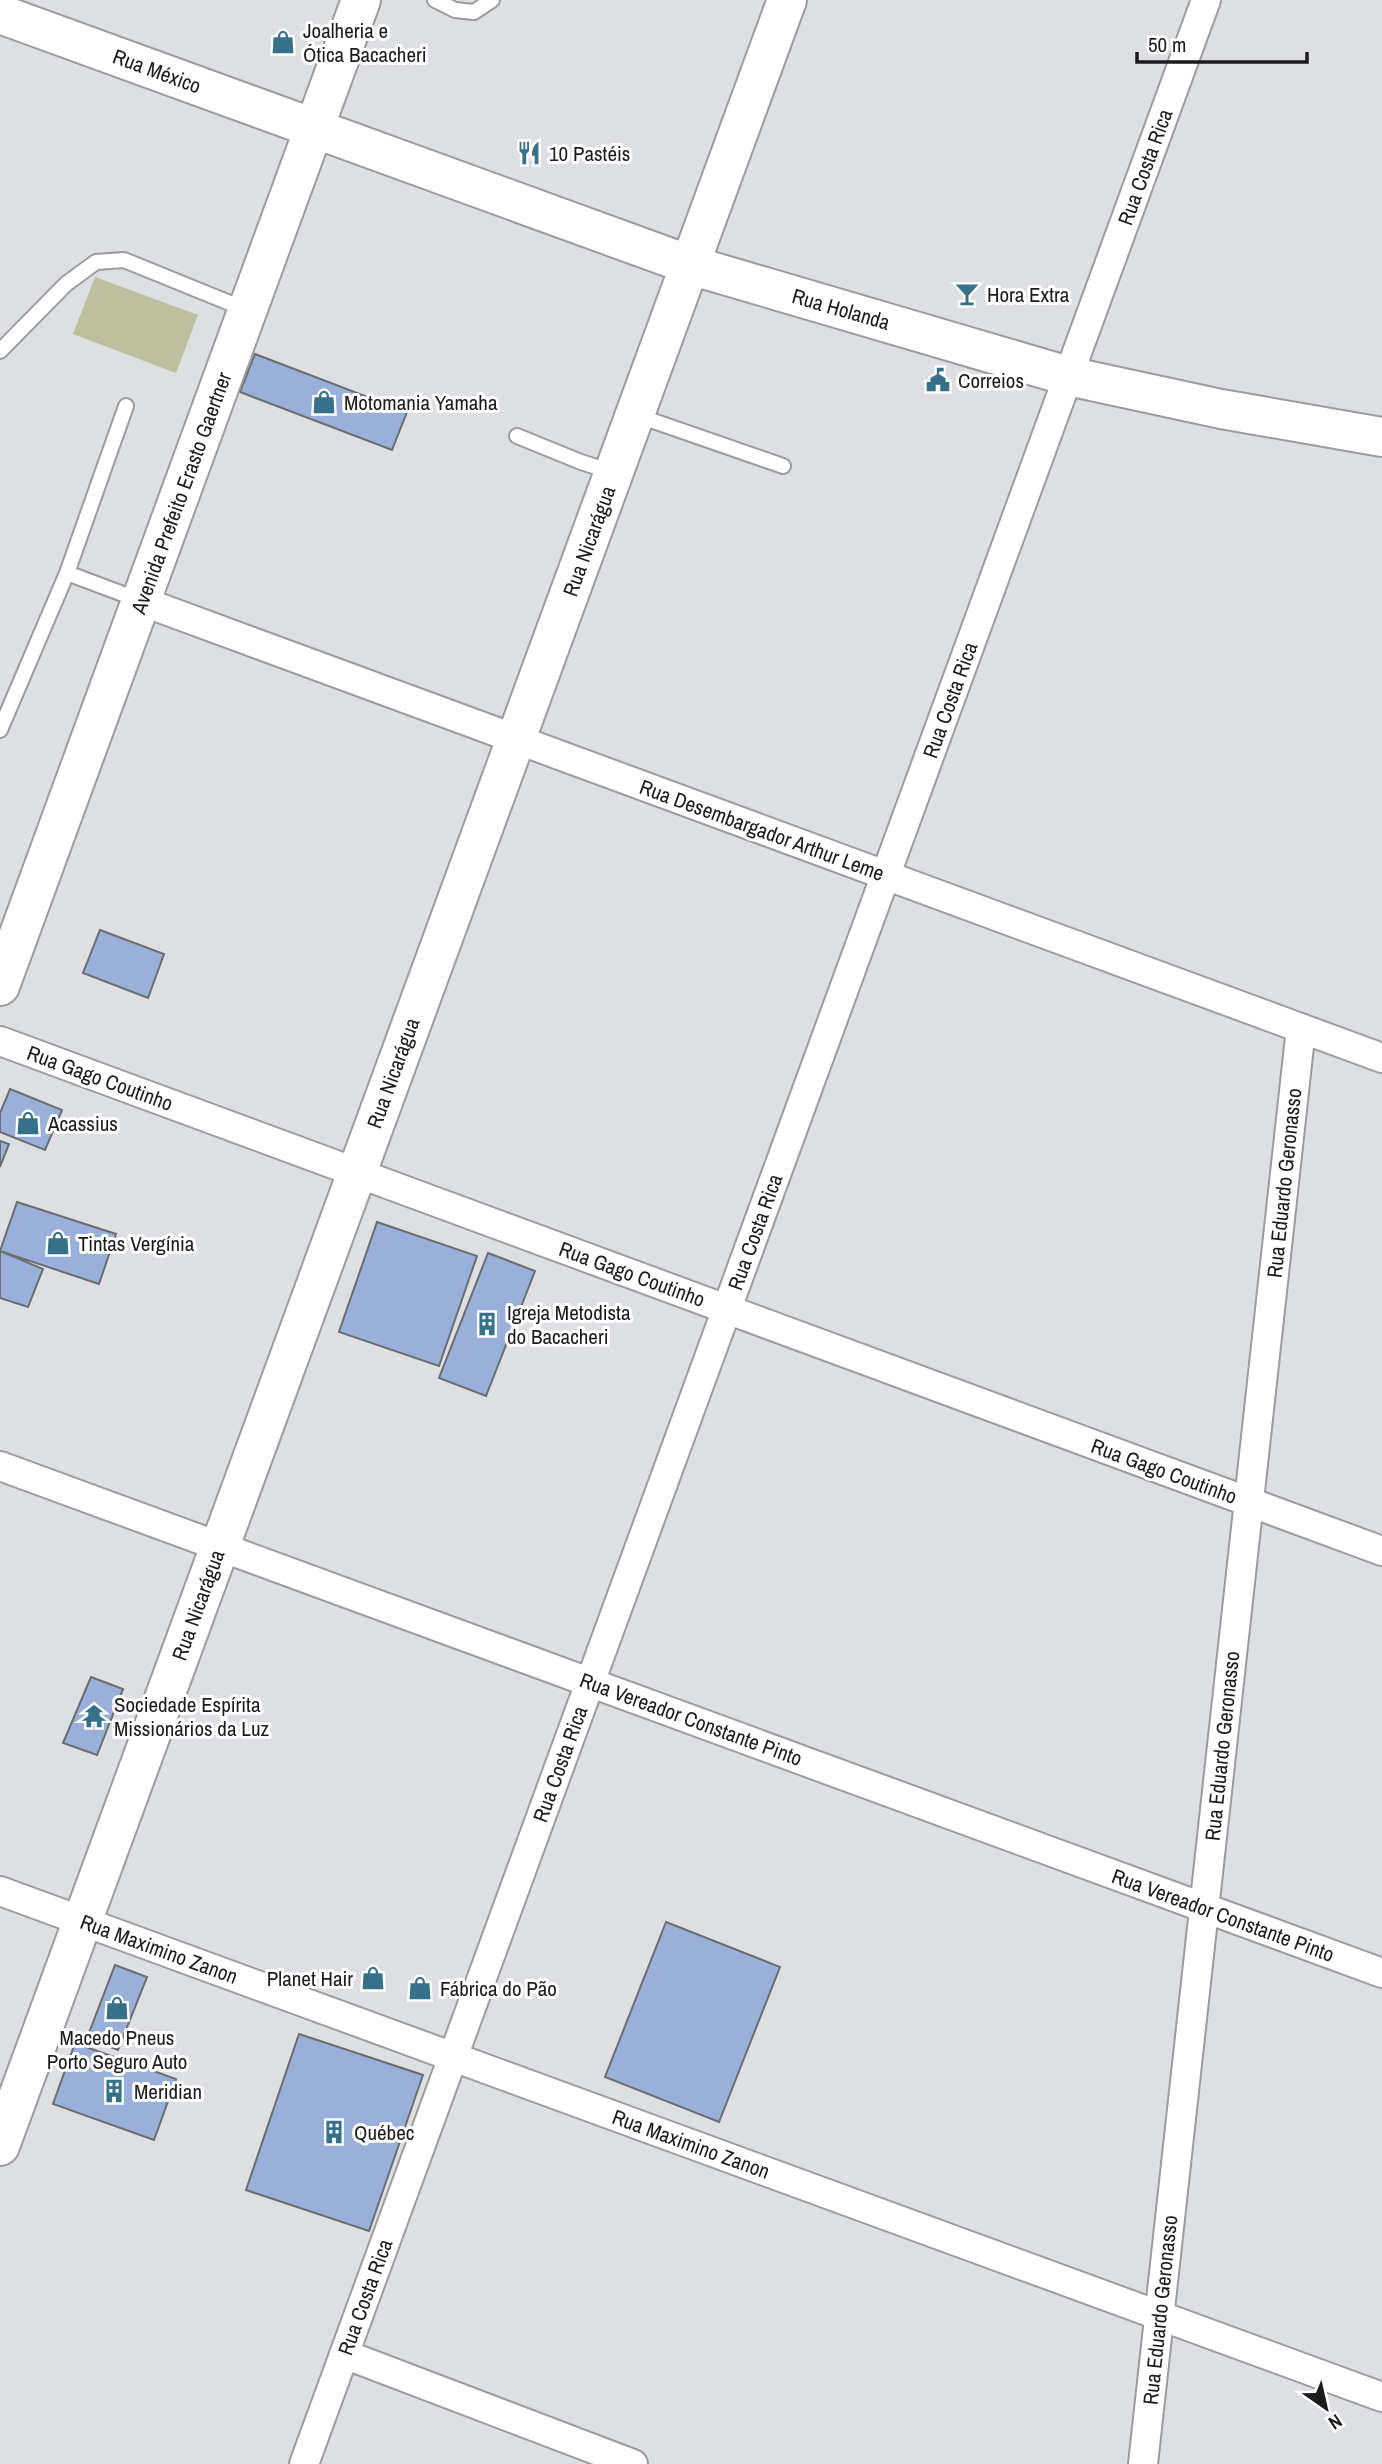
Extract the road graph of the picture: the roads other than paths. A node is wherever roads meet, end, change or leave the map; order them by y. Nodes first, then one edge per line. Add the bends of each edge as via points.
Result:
1 (361, 0) edge
2 (435, 0) edge
3 (492, 0) edge
4 (787, 0) edge
5 (1206, 0) edge
6 (0, 14) edge
7 (314, 128) junction
8 (690, 265) junction
9 (247, 310) junction
10 (0, 351) edge
11 (1068, 376) junction
12 (126, 406) dead end
13 (634, 415) junction
14 (517, 436) dead end
15 (1382, 437) edge
16 (783, 466) dead end
17 (614, 472) junction
18 (67, 573) junction
19 (141, 601) junction
20 (0, 730) edge
21 (516, 739) junction
22 (886, 875) junction
23 (0, 986) edge
24 (1301, 1028) junction
25 (0, 1041) edge
26 (1382, 1058) edge
27 (357, 1172) junction
28 (727, 1308) junction
29 (0, 1466) edge
30 (1249, 1502) junction
31 (220, 1546) junction
32 (1382, 1551) edge
33 (590, 1682) junction
34 (0, 1891) edge
35 (1204, 1908) junction
36 (82, 1921) junction
37 (1382, 1972) edge
38 (453, 2057) junction
39 (0, 2146) edge
40 (1159, 2316) junction
41 (344, 2354) junction
42 (1382, 2397) edge
43 (304, 2464) edge
44 (633, 2464) edge
45 (1143, 2464) edge

1 - 7 main road, Avenida Prefeito Erasto Gaertner
2 - 3 lane via 455,10 474,12
4 - 8 main road, Rua Nicarágua
5 - 11 street, Rua Costa Rica
6 - 7 main road, Rua México
7 - 8 main road, Rua Holanda
7 - 9 main road, Avenida Prefeito Erasto Gaertner
8 - 11 main road, Rua Holanda
8 - 13 main road, Rua Nicarágua
9 - 10 lane via 124,260 96,262 66,284
9 - 19 main road, Avenida Prefeito Erasto Gaertner
11 - 15 main road, Rua Holanda
11 - 22 street, Rua Costa Rica
12 - 18 lane
13 - 16 lane
13 - 17 main road, Rua Nicarágua
14 - 17 lane
17 - 21 main road, Rua Nicarágua
18 - 19 lane
18 - 20 lane
19 - 21 street, Rua Desembargador Arthur Leme
19 - 23 main road, Avenida Prefeito Erasto Gaertner
21 - 22 street, Rua Desembargador Arthur Leme
21 - 27 main road, Rua Nicarágua
22 - 24 street, Rua Desembargador Arthur Leme
22 - 28 street, Rua Costa Rica
24 - 26 street, Rua Desembargador Arthur Leme
24 - 30 street, Rua Eduardo Geronasso
25 - 27 street, Rua Gago Coutinho
27 - 28 street, Rua Gago Coutinho
27 - 31 main road, Rua Nicarágua
28 - 30 street, Rua Gago Coutinho
28 - 33 street, Rua Costa Rica
29 - 31 street, Rua Vereador Constante Pinto
30 - 32 street, Rua Gago Coutinho
30 - 35 street, Rua Eduardo Geronasso
31 - 33 street, Rua Vereador Constante Pinto
31 - 36 main road, Rua Nicarágua
33 - 35 street, Rua Vereador Constante Pinto
33 - 38 street, Rua Costa Rica
34 - 36 street, Rua Maximino Zanon
35 - 37 street, Rua Vereador Constante Pinto
35 - 40 street, Rua Eduardo Geronasso
36 - 38 street, Rua Maximino Zanon
36 - 39 main road, Rua Nicarágua
38 - 40 street, Rua Maximino Zanon
38 - 41 street, Rua Costa Rica
40 - 42 street, Rua Maximino Zanon
40 - 45 street, Rua Eduardo Geronasso
41 - 43 street, Rua Costa Rica
41 - 44 street

